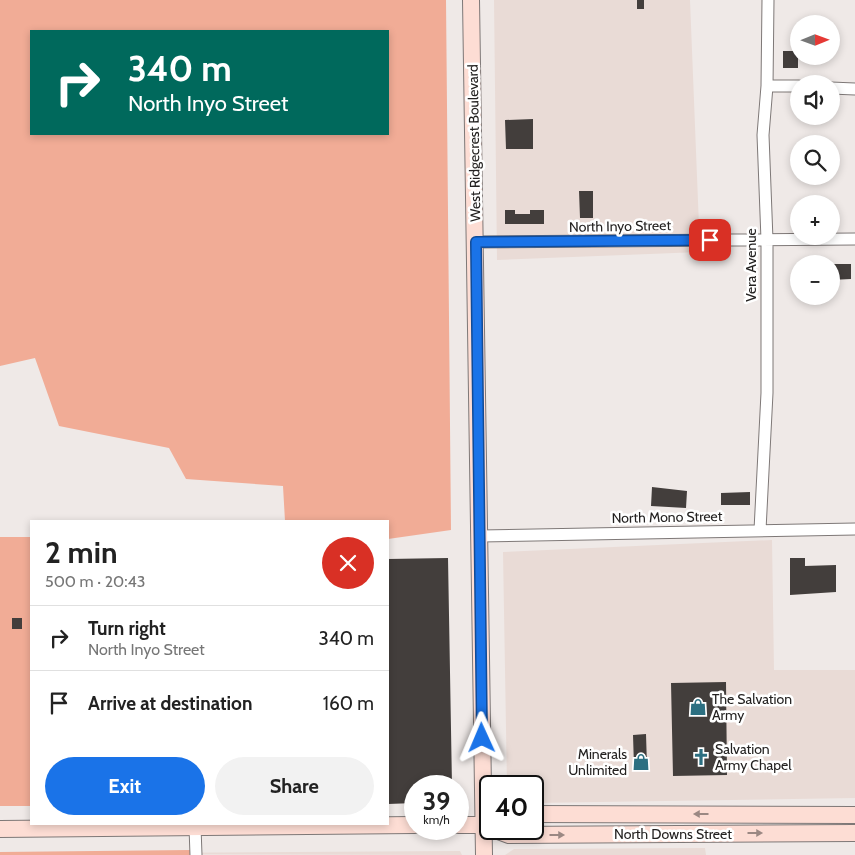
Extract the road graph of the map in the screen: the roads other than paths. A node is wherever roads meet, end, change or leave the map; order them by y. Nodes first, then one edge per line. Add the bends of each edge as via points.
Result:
1 (471, 0) edge
2 (768, 0) edge
3 (767, 86) junction
4 (790, 86) edge
5 (840, 88) edge
6 (855, 89) edge
7 (855, 239) edge
8 (767, 240) junction
9 (476, 242) junction
10 (854, 528) edge
11 (760, 530) junction
12 (480, 536) junction
13 (487, 775) edge
14 (544, 814) edge
15 (855, 815) edge
16 (404, 825) edge
17 (196, 827) junction
18 (0, 829) edge
19 (855, 833) edge
20 (544, 835) edge
21 (487, 840) edge
22 (196, 855) edge
23 (484, 855) edge

1 - 9 main road, West Ridgecrest Boulevard
2 - 3 street, Vera Avenue
3 - 4 street
3 - 8 street, Vera Avenue via 763,135
5 - 6 street
7 - 8 street, North Inyo Street
8 - 9 street, North Inyo Street
8 - 11 street, Vera Avenue via 767,393
9 - 12 main road, West Ridgecrest Boulevard
10 - 11 street, North Mono Street
11 - 12 street, North Mono Street
12 - 13 main road, West Ridgecrest Boulevard
15 -> 14 main road, North Downs Street
16 - 17 main road
17 - 18 main road
17 - 22 street
20 -> 19 main road, North Downs Street
21 - 23 main road, West Ridgecrest Boulevard

